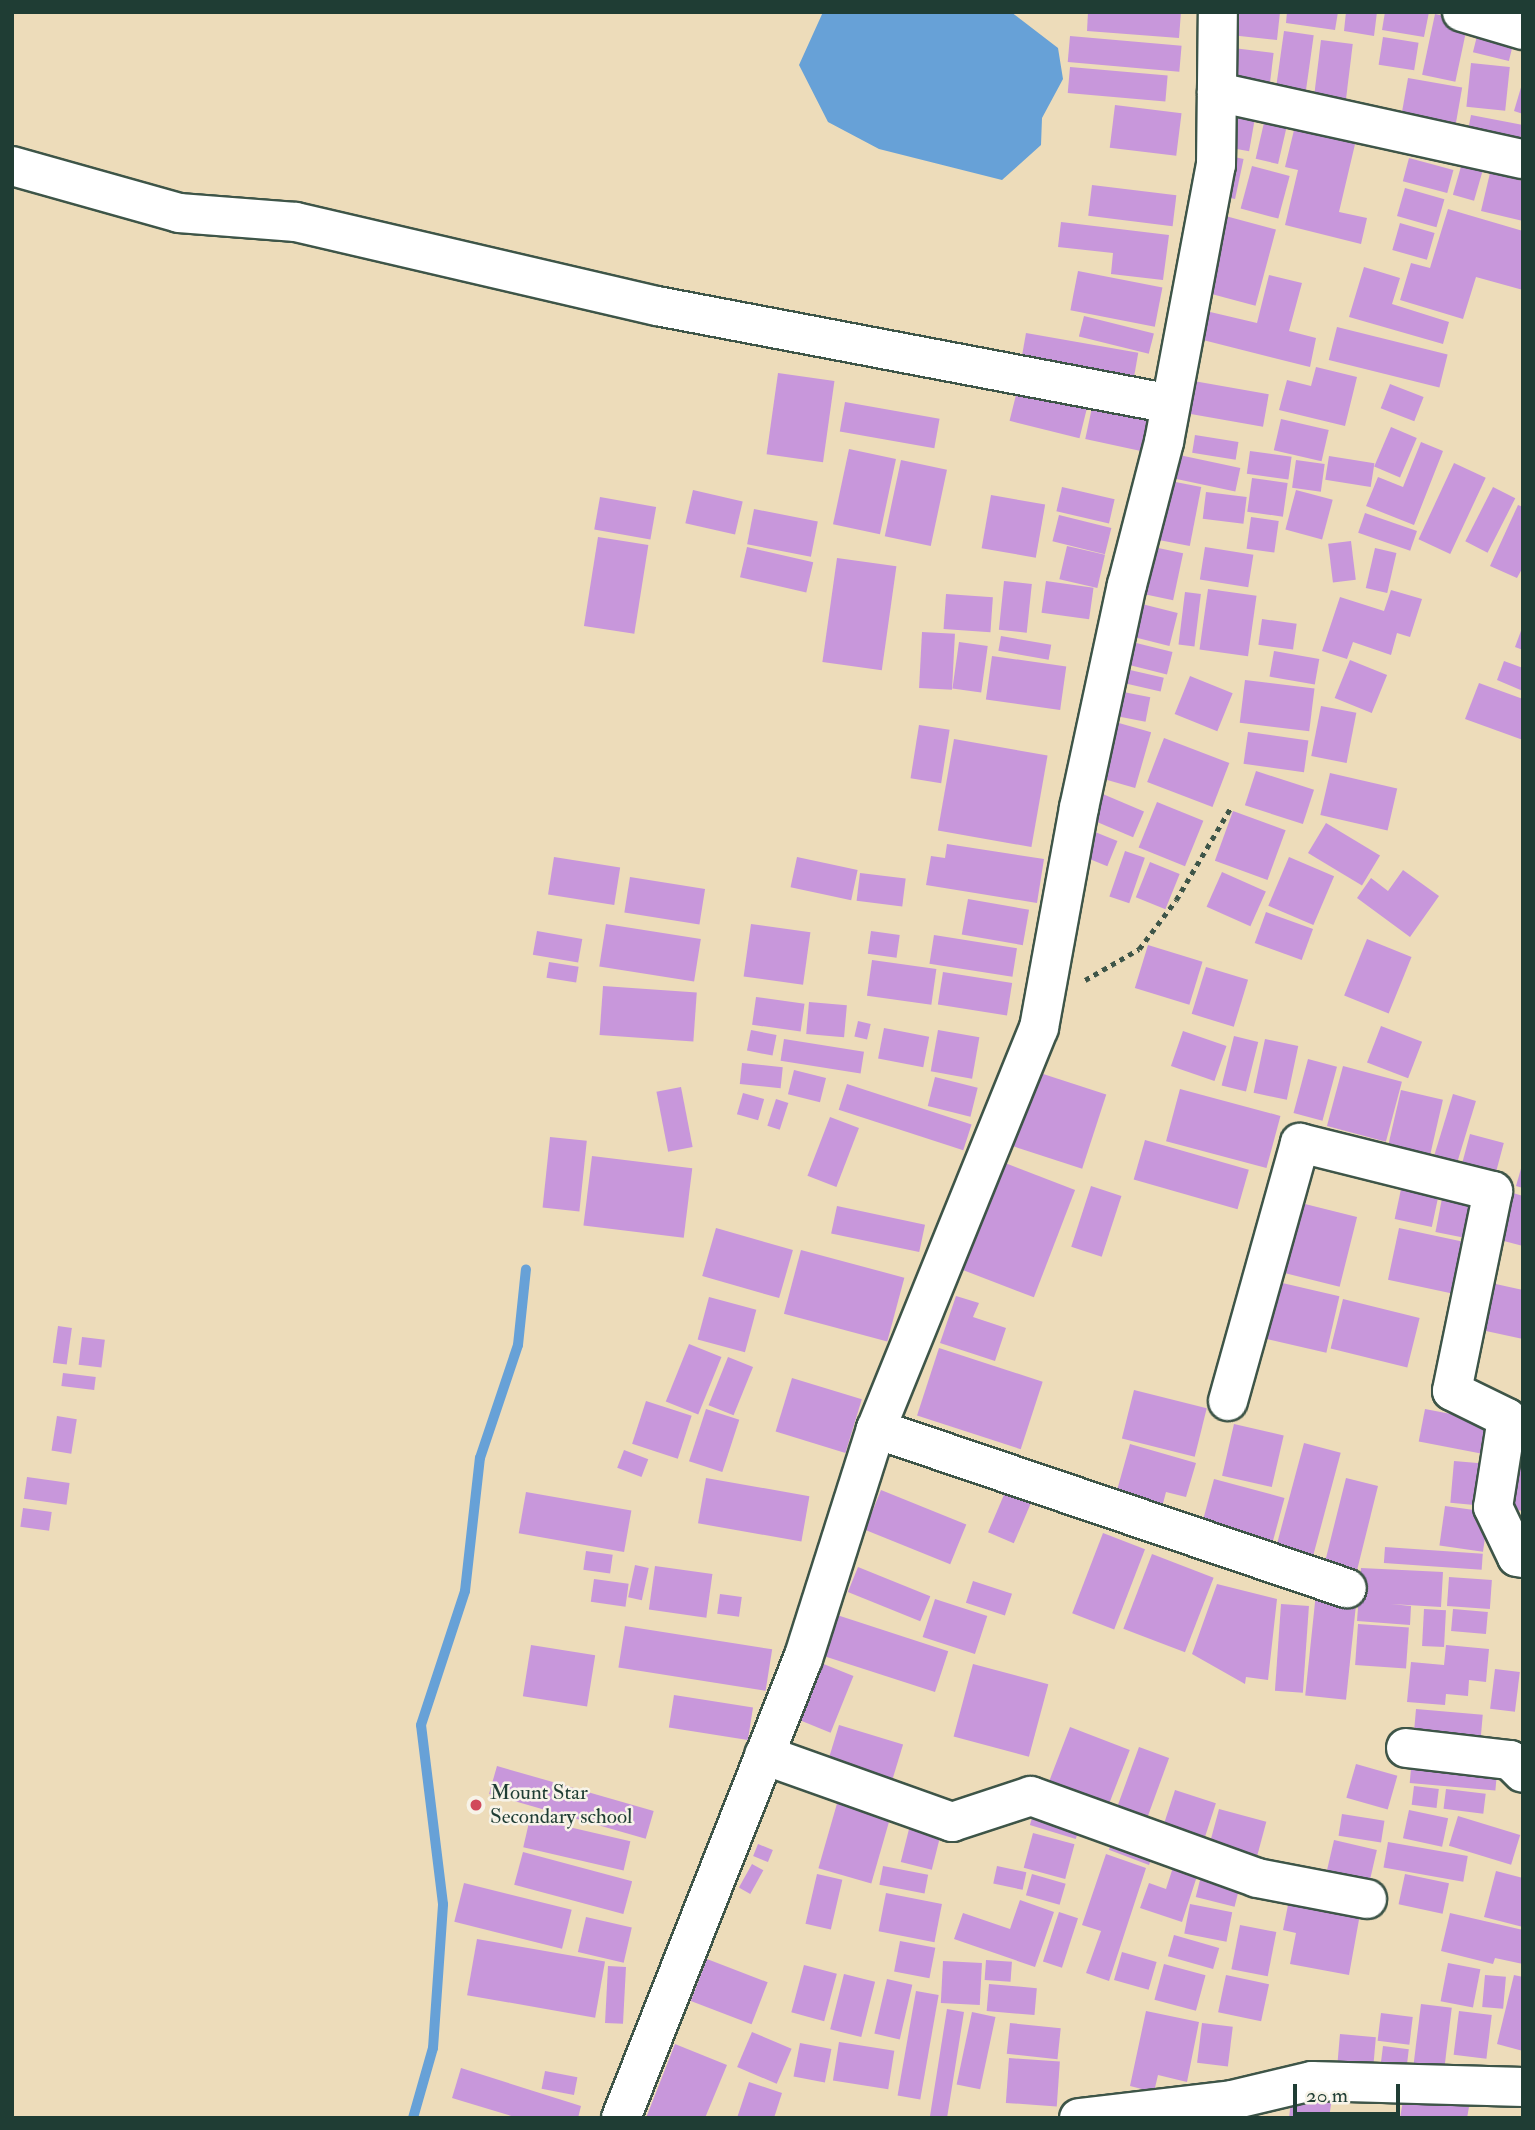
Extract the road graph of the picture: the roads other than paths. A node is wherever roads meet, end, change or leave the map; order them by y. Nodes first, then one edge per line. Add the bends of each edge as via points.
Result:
1 (1218, 12) edge
2 (1462, 12) edge
3 (1523, 30) edge
4 (1217, 92) junction
5 (1523, 159) edge
6 (12, 166) edge
7 (1171, 404) junction
8 (1228, 1401) dead end
9 (876, 1429) junction
10 (1523, 1558) edge
11 (1347, 1588) dead end
12 (1406, 1748) dead end
13 (764, 1755) junction
14 (1523, 1773) edge
15 (1367, 1899) dead end
16 (1523, 2087) edge
17 (621, 2118) edge
18 (1079, 2118) edge

1 - 4 street
2 - 3 street
4 - 5 street
4 - 7 street via 1216,165
6 - 7 street via 179,213 278,223 657,306
7 - 9 street via 1127,585 1039,1028
8 - 10 street via 1300,1143 1493,1191 1452,1391 1507,1418 1493,1507 1517,1557
9 - 11 street
9 - 13 street via 803,1659
12 - 14 street via 1510,1760
13 - 15 street via 953,1822 1031,1796 1257,1878
13 - 17 street
16 - 18 street via 1312,2081 1232,2100

